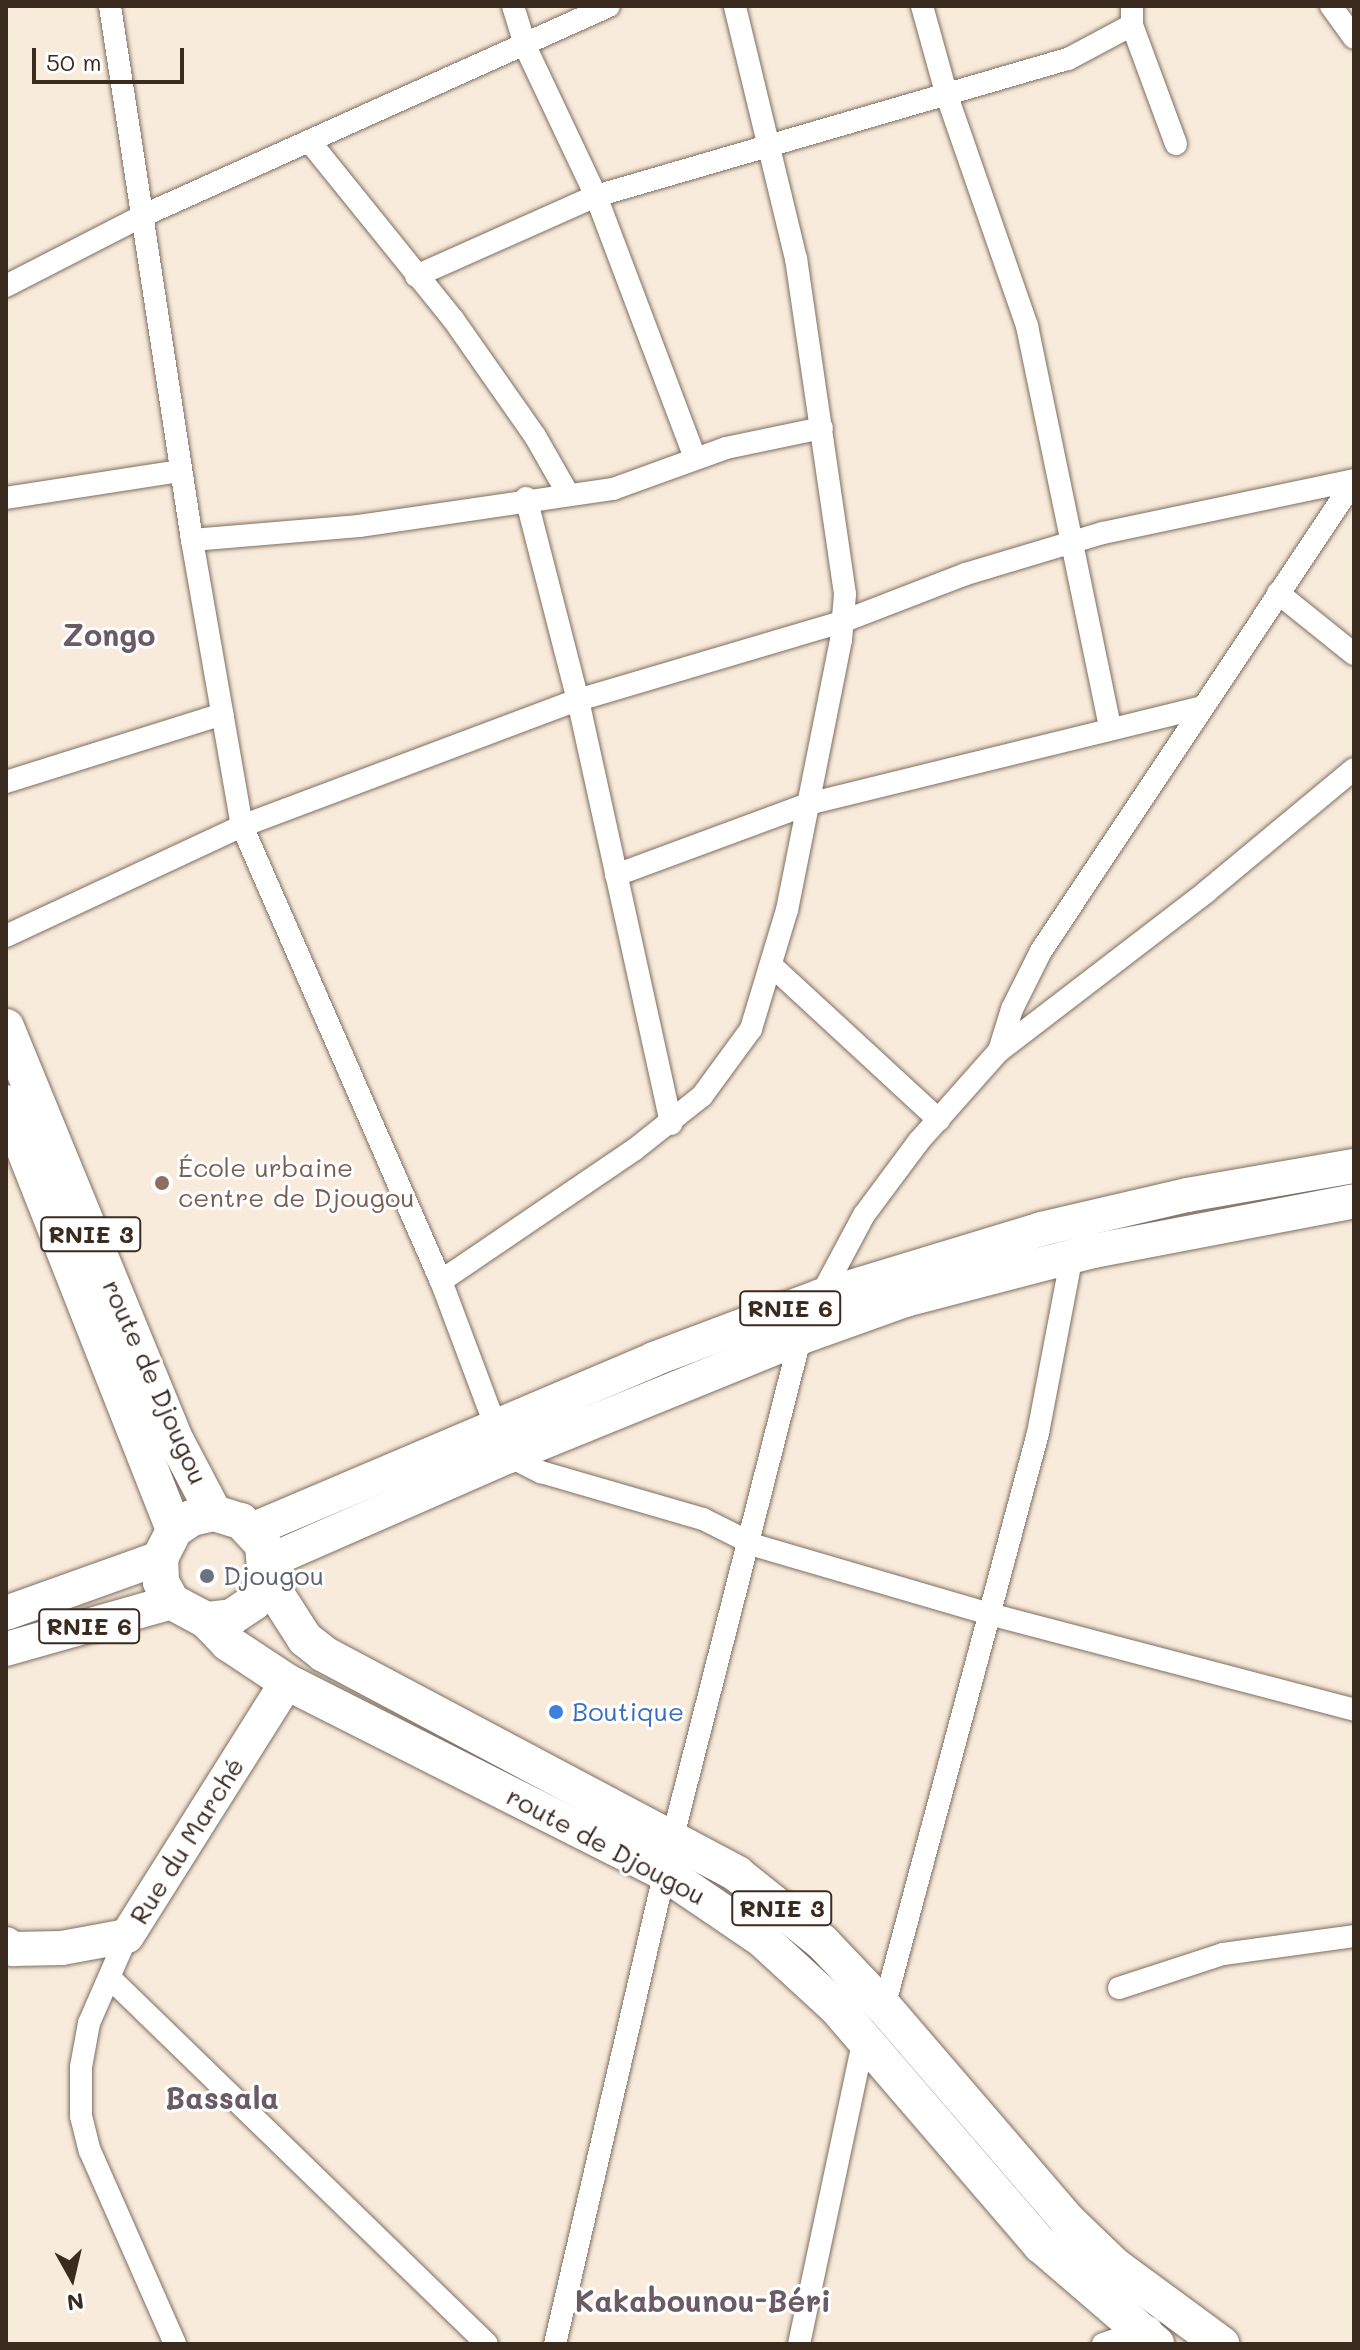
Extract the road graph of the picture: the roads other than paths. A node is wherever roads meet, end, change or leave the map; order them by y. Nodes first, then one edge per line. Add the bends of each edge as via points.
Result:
1 (110, 6) edge
2 (513, 6) edge
3 (609, 6) edge
4 (735, 6) edge
5 (922, 6) edge
6 (1331, 6) edge
7 (1132, 15) edge
8 (1354, 38) edge
9 (526, 48) junction
10 (947, 96) junction
11 (310, 142) junction
12 (1176, 144) dead end
13 (770, 147) junction
14 (596, 196) junction
15 (140, 217) junction
16 (416, 276) junction
17 (6, 286) edge
18 (822, 428) junction
19 (695, 458) junction
20 (181, 471) junction
21 (1354, 481) edge
22 (567, 492) junction
23 (6, 498) edge
24 (526, 498) junction
25 (192, 540) junction
26 (1075, 541) junction
27 (1278, 593) junction
28 (844, 621) junction
29 (1354, 654) edge
30 (578, 700) junction
31 (1202, 707) junction
32 (223, 714) junction
33 (1110, 728) junction
34 (1354, 769) edge
35 (6, 782) edge
36 (808, 804) junction
37 (242, 826) junction
38 (616, 875) junction
39 (6, 936) edge
40 (772, 966) junction
41 (6, 1027) edge
42 (999, 1051) junction
43 (6, 1103) edge
44 (939, 1120) junction
45 (671, 1124) junction
46 (1354, 1166) edge
47 (1354, 1201) edge
48 (1072, 1255) junction
49 (441, 1281) junction
50 (821, 1296) junction
51 (799, 1338) junction
52 (502, 1441) junction
53 (214, 1513) junction
54 (746, 1539) junction
55 (167, 1544) junction
56 (262, 1557) junction
57 (172, 1602) junction
58 (6, 1613) edge
59 (989, 1614) junction
60 (206, 1620) junction
61 (6, 1649) edge
62 (287, 1682) junction
63 (1354, 1710) edge
64 (673, 1836) junction
65 (665, 1873) junction
66 (127, 1936) junction
67 (1354, 1936) edge
68 (8, 1955) edge
69 (110, 1978) junction
70 (1119, 1988) dead end
71 (884, 2007) junction
72 (864, 2039) junction
73 (1173, 2310) junction
74 (1149, 2339) edge
75 (175, 2344) edge
76 (487, 2344) edge
77 (555, 2344) edge
78 (799, 2344) edge
79 (1103, 2344) edge
80 (1221, 2344) edge

1 - 15 street
2 - 9 street
3 - 9 street
4 - 13 street
5 - 10 street
6 - 8 street
7 - 10 street via 1068,59
7 - 12 street
9 - 11 street
9 - 14 street
10 - 13 street
10 - 26 street via 1027,326
11 - 15 street
11 - 16 street
13 - 14 street
13 - 18 street via 796,259
14 - 16 street
14 - 19 street
15 - 17 street
15 - 20 street
16 - 22 street via 471,344
18 - 19 street
18 - 28 street
19 - 22 street via 613,489
20 - 23 street
20 - 25 street
21 - 26 street
21 - 27 street
22 - 24 street
24 - 25 street via 359,526
24 - 30 street
25 - 32 street
26 - 28 street via 966,574
26 - 33 street
27 - 29 street
27 - 31 street
28 - 30 street
28 - 36 street
30 - 37 street
30 - 38 street
31 - 33 street
31 - 42 street via 1041,951 1012,1009
32 - 35 street
32 - 37 street
33 - 36 street
34 - 42 street via 1206,892
36 - 38 street
36 - 40 street
37 - 39 street
37 - 49 street
38 - 45 street
40 - 44 street
40 - 45 street via 751,1029 728,1065
41 - 53 highway, route de Djougou / RNIE 3 via 176,1441
42 - 44 street
43 - 55 highway, route de Djougou / RNIE 3
44 - 50 street via 864,1215
45 - 49 street
46 - 50 main road, RNIE 6 via 1187,1195 1041,1229
47 - 48 main road, RNIE 6
48 - 51 main road, RNIE 6 via 905,1300
48 - 59 street via 1038,1433
49 - 52 street
50 - 51 street
50 - 52 main road, RNIE 6
51 - 52 main road, RNIE 6
51 - 54 street
52 - 54 street via 541,1472 703,1519
52 - 56 main road, RNIE 6
53 - 55 highway via 192,1518
53 - 56 highway
54 - 59 street
54 - 64 street
55 - 57 highway, RNIE 3 via 161,1582
55 - 58 main road, RNIE 6
56 - 60 highway via 254,1602 232,1617
56 - 64 highway, RNIE 3 via 305,1639 324,1654
57 - 60 highway, RNIE 3
57 - 61 main road, RNIE 6
59 - 63 street
59 - 71 street
60 - 62 highway, route de Djougou / RNIE 3 via 228,1643
62 - 65 highway, route de Djougou / RNIE 3
62 - 66 main road, Rue du Marché
64 - 65 street
64 - 71 highway, RNIE 3 via 789,1913
65 - 72 highway, route de Djougou / RNIE 3 via 762,1939
65 - 77 street
66 - 68 main road, Rue du Marché
66 - 69 street
67 - 70 street via 1223,1954
69 - 75 street via 89,2023 81,2067 81,2116 90,2151
69 - 76 street
71 - 73 highway, RNIE 3 via 1040,2193 1115,2266
72 - 74 highway, route de Djougou / RNIE 3 via 1041,2245
72 - 78 street
73 - 74 street
73 - 80 highway, RNIE 3
74 - 79 street

